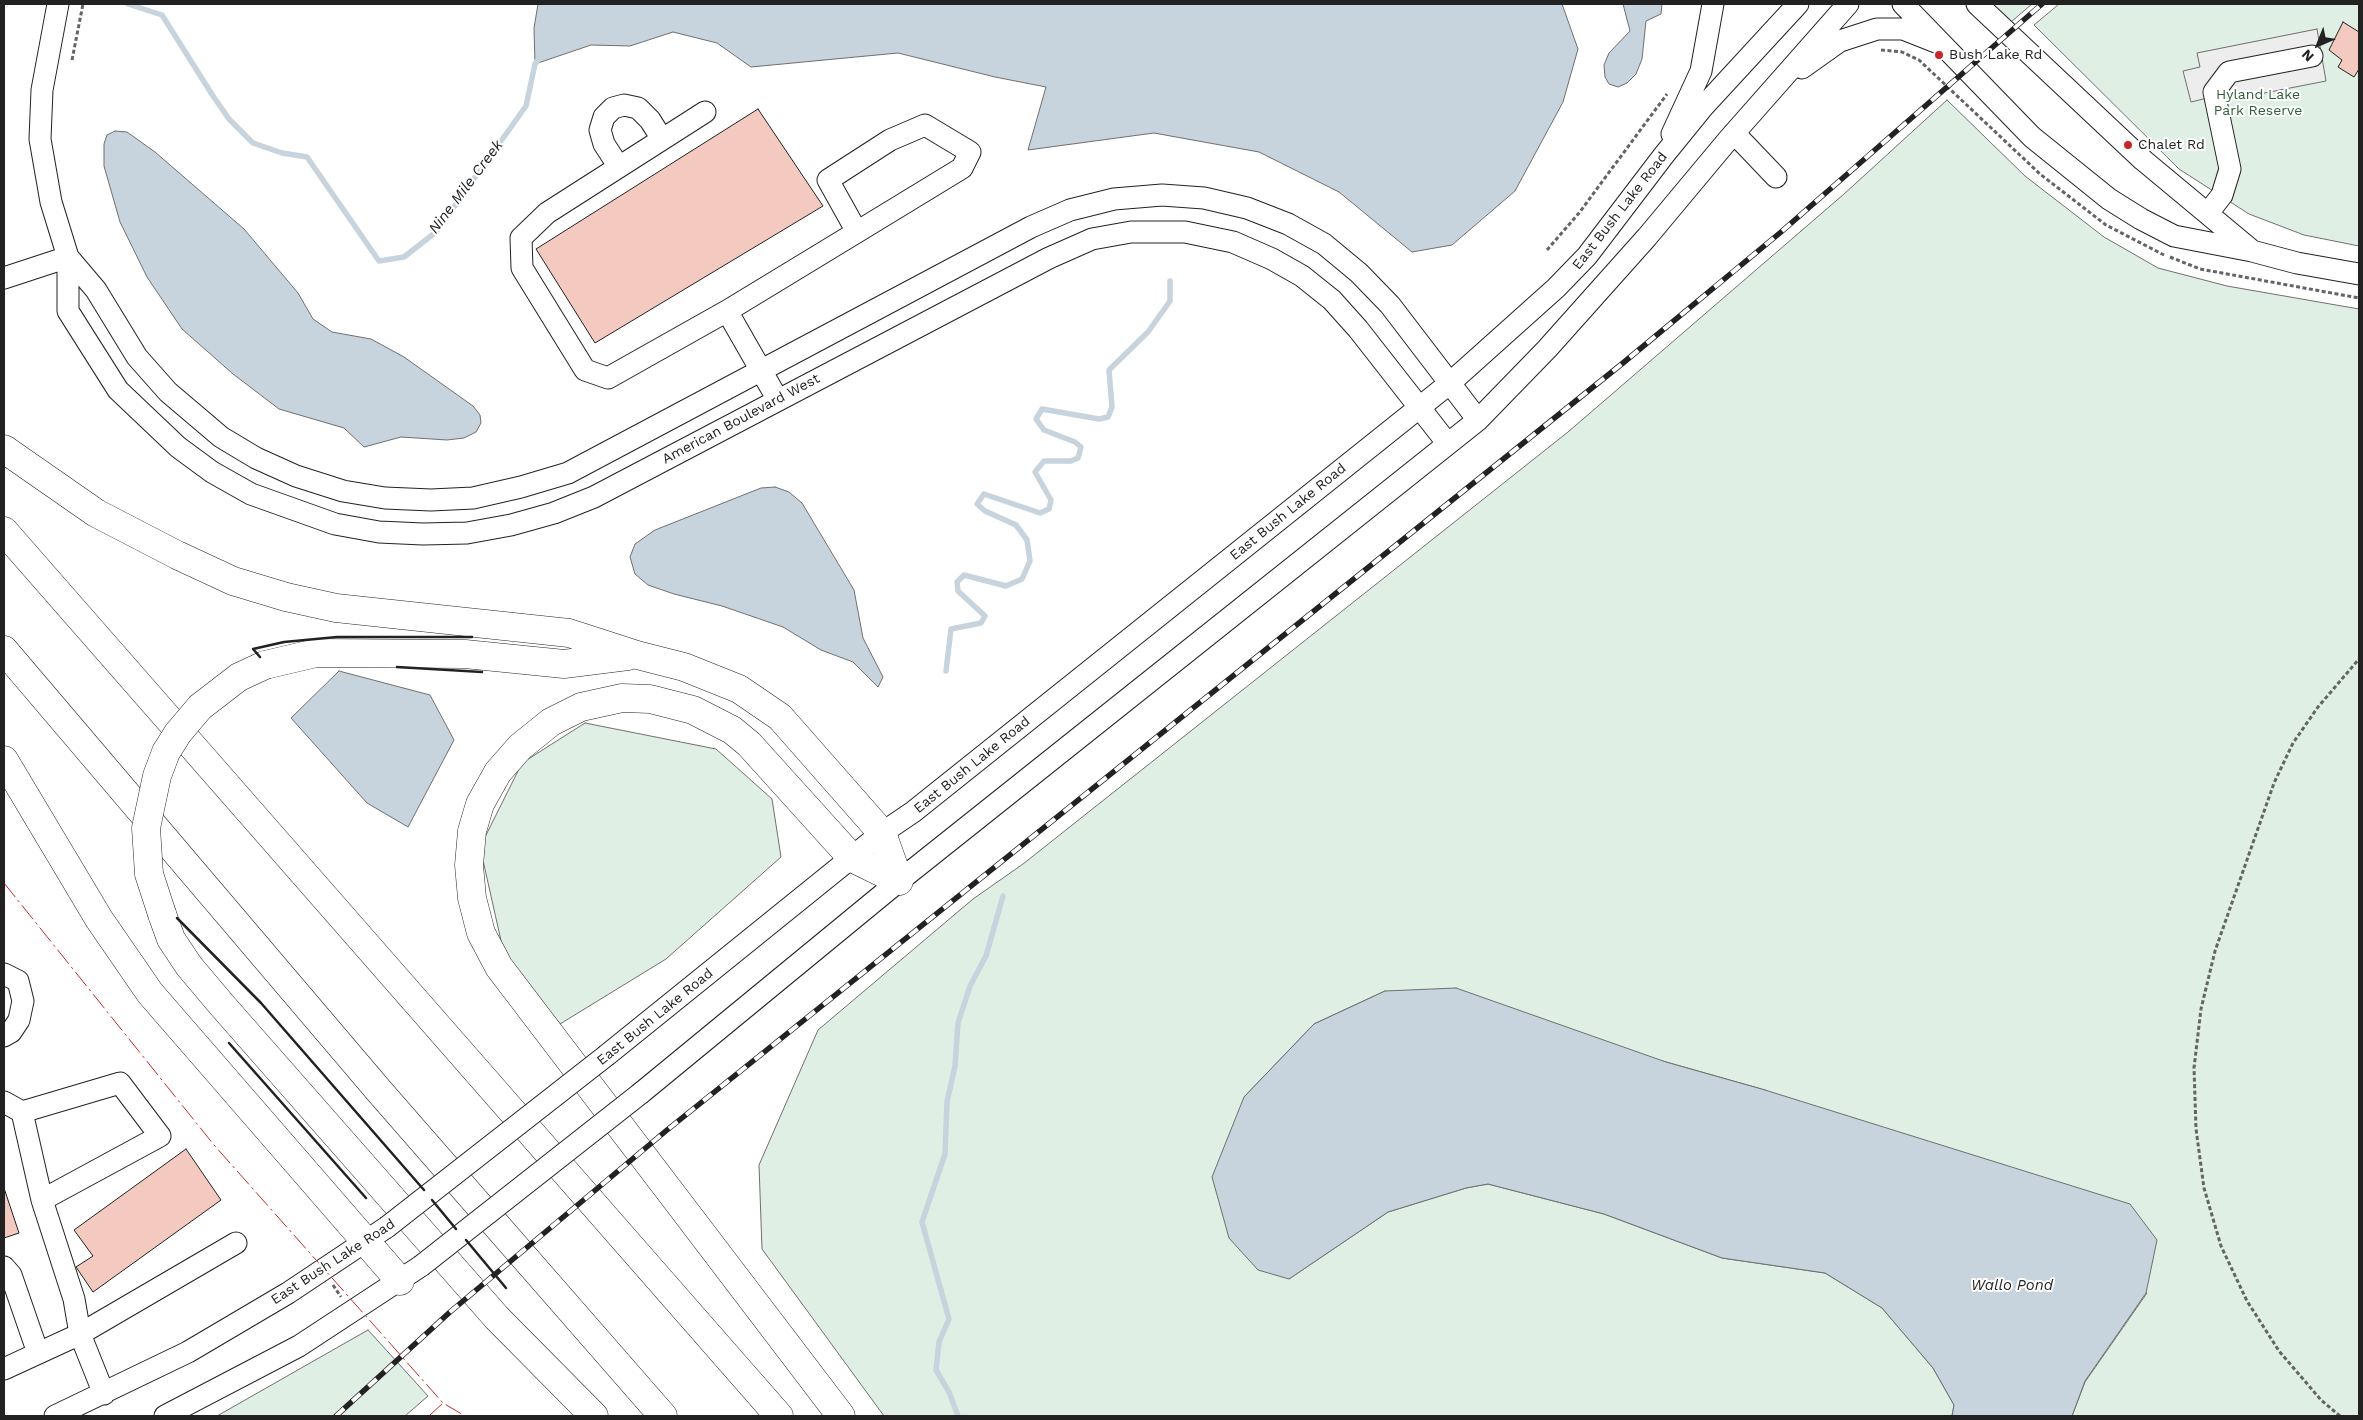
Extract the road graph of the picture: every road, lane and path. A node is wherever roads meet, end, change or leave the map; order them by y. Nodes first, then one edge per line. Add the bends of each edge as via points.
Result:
1 (58, 4) edge
2 (83, 4) edge
3 (1713, 4) edge
4 (1798, 4) edge
5 (1848, 4) edge
6 (1903, 4) edge
7 (1977, 4) edge
8 (1944, 45) junction
9 (2312, 56) dead end
10 (72, 60) dead end
11 (1670, 88) dead end
12 (1771, 90) junction
13 (705, 112) dead end
14 (1734, 133) junction
15 (662, 139) junction
16 (1664, 155) junction
17 (620, 167) junction
18 (1776, 177) dead end
19 (2208, 213) junction
20 (857, 232) junction
21 (1547, 250) dead end
22 (2252, 250) junction
23 (68, 257) junction
24 (2359, 274) edge
25 (4, 278) edge
26 (727, 311) junction
27 (760, 370) junction
28 (1450, 383) junction
29 (778, 400) junction
30 (1418, 407) junction
31 (1478, 420) junction
32 (1448, 444) junction
33 (4, 449) edge
34 (4, 531) edge
35 (4, 650) edge
36 (637, 655) junction
37 (2359, 659) edge
38 (4, 760) edge
39 (882, 834) junction
40 (852, 858) junction
41 (899, 881) junction
42 (4, 974) edge
43 (4, 1036) edge
44 (4, 1102) edge
45 (22, 1112) junction
46 (42, 1200) junction
47 (376, 1234) junction
48 (236, 1243) dead end
49 (4, 1267) edge
50 (411, 1274) junction
51 (331, 1282) dead end
52 (344, 1301) dead end
53 (80, 1334) junction
54 (38, 1353) junction
55 (4, 1369) edge
56 (104, 1394) junction
57 (55, 1416) edge
58 (165, 1416) edge
59 (594, 1416) edge
60 (663, 1416) edge
61 (778, 1416) edge
62 (841, 1416) edge
63 (2340, 1416) edge

1 - 23 street, American Boulevard West via 42,90 40,139 51,202
2 - 10 path
3 - 16 street via 1701,71
4 - 16 street, East Bush Lake Road via 1703,107
5 - 12 street
6 - 8 street
7 - 19 street via 2143,160
8 - 12 street via 1902,29 1877,29 1840,41
8 - 22 street via 2032,137 2109,199 2174,236
9 - 19 street via 2229,72 2214,92 2230,169 2222,195
11 - 21 path via 1579,213
12 - 14 street
13 - 15 street
14 - 18 street
14 - 31 street via 1578,315
15 - 17 street
15 - 17 street via 638,108 624,105 613,108 604,116 600,130 604,144
16 - 28 street, East Bush Lake Road via 1587,256
17 - 26 street via 547,213 521,238 522,268 585,370 608,378
19 - 22 street
20 - 20 street via 962,168 970,152 925,125 890,140 828,180
20 - 26 street
22 - 24 street via 2297,263
23 - 25 street
23 - 27 street, American Boulevard West via 96,290 137,357 168,392 220,437 296,476 385,498 473,498 568,473
23 - 29 street, American Boulevard West via 68,311 118,390 178,447 212,472 251,494 335,524 379,532 467,533 554,513 594,497
26 - 27 street
27 - 28 street, American Boulevard West via 1031,227 1070,210 1114,199 1162,195 1204,198 1248,208 1288,224 1324,244 1359,272 1390,305
27 - 29 street
28 - 30 street, East Bush Lake Road
28 - 31 street, American Boulevard West
29 - 30 street, American Boulevard West via 1049,258 1092,239 1131,232 1185,232 1233,242 1302,276 1332,300 1358,329
30 - 32 street, American Boulevard West
30 - 39 street, East Bush Lake Road
31 - 32 street
32 - 41 street
33 - 36 highway via 96,513 233,581 336,608 569,633
34 - 61 highway
35 - 60 highway via 380,1092
36 - 39 highway via 712,677 739,689 780,718
36 - 59 highway, bridge via 564,664 465,654 316,653 265,665 239,677 200,707 178,733 163,760 146,828 149,874 176,946 190,966 496,1318
37 - 63 path via 2318,707 2293,743 2274,783 2215,951 2201,1009 2194,1068 2196,1129 2204,1188 2221,1246 2247,1301 2279,1351 2321,1400
38 - 47 highway via 99,919 150,993
39 - 40 street, East Bush Lake Road
39 - 41 highway
40 - 41 highway
40 - 47 street, East Bush Lake Road, bridge via 607,1055
40 - 62 highway via 750,744 732,730 713,718 671,703 622,698 581,707 550,722 520,747 498,772 480,804 472,830 469,864 472,898 481,933 499,967
41 - 50 street, bridge via 641,1093
42 - 43 street via 18,981 23,1001 19,1020
44 - 45 street
45 - 46 street
45 - 46 street via 120,1083 160,1136
46 - 53 street via 74,1299
47 - 50 highway
47 - 56 street, East Bush Lake Road via 288,1293
48 - 53 street
49 - 54 street via 12,1275
50 - 58 street via 299,1346
51 - 52 path
53 - 54 street
53 - 56 street
54 - 55 street
56 - 57 street, East Bush Lake Road

